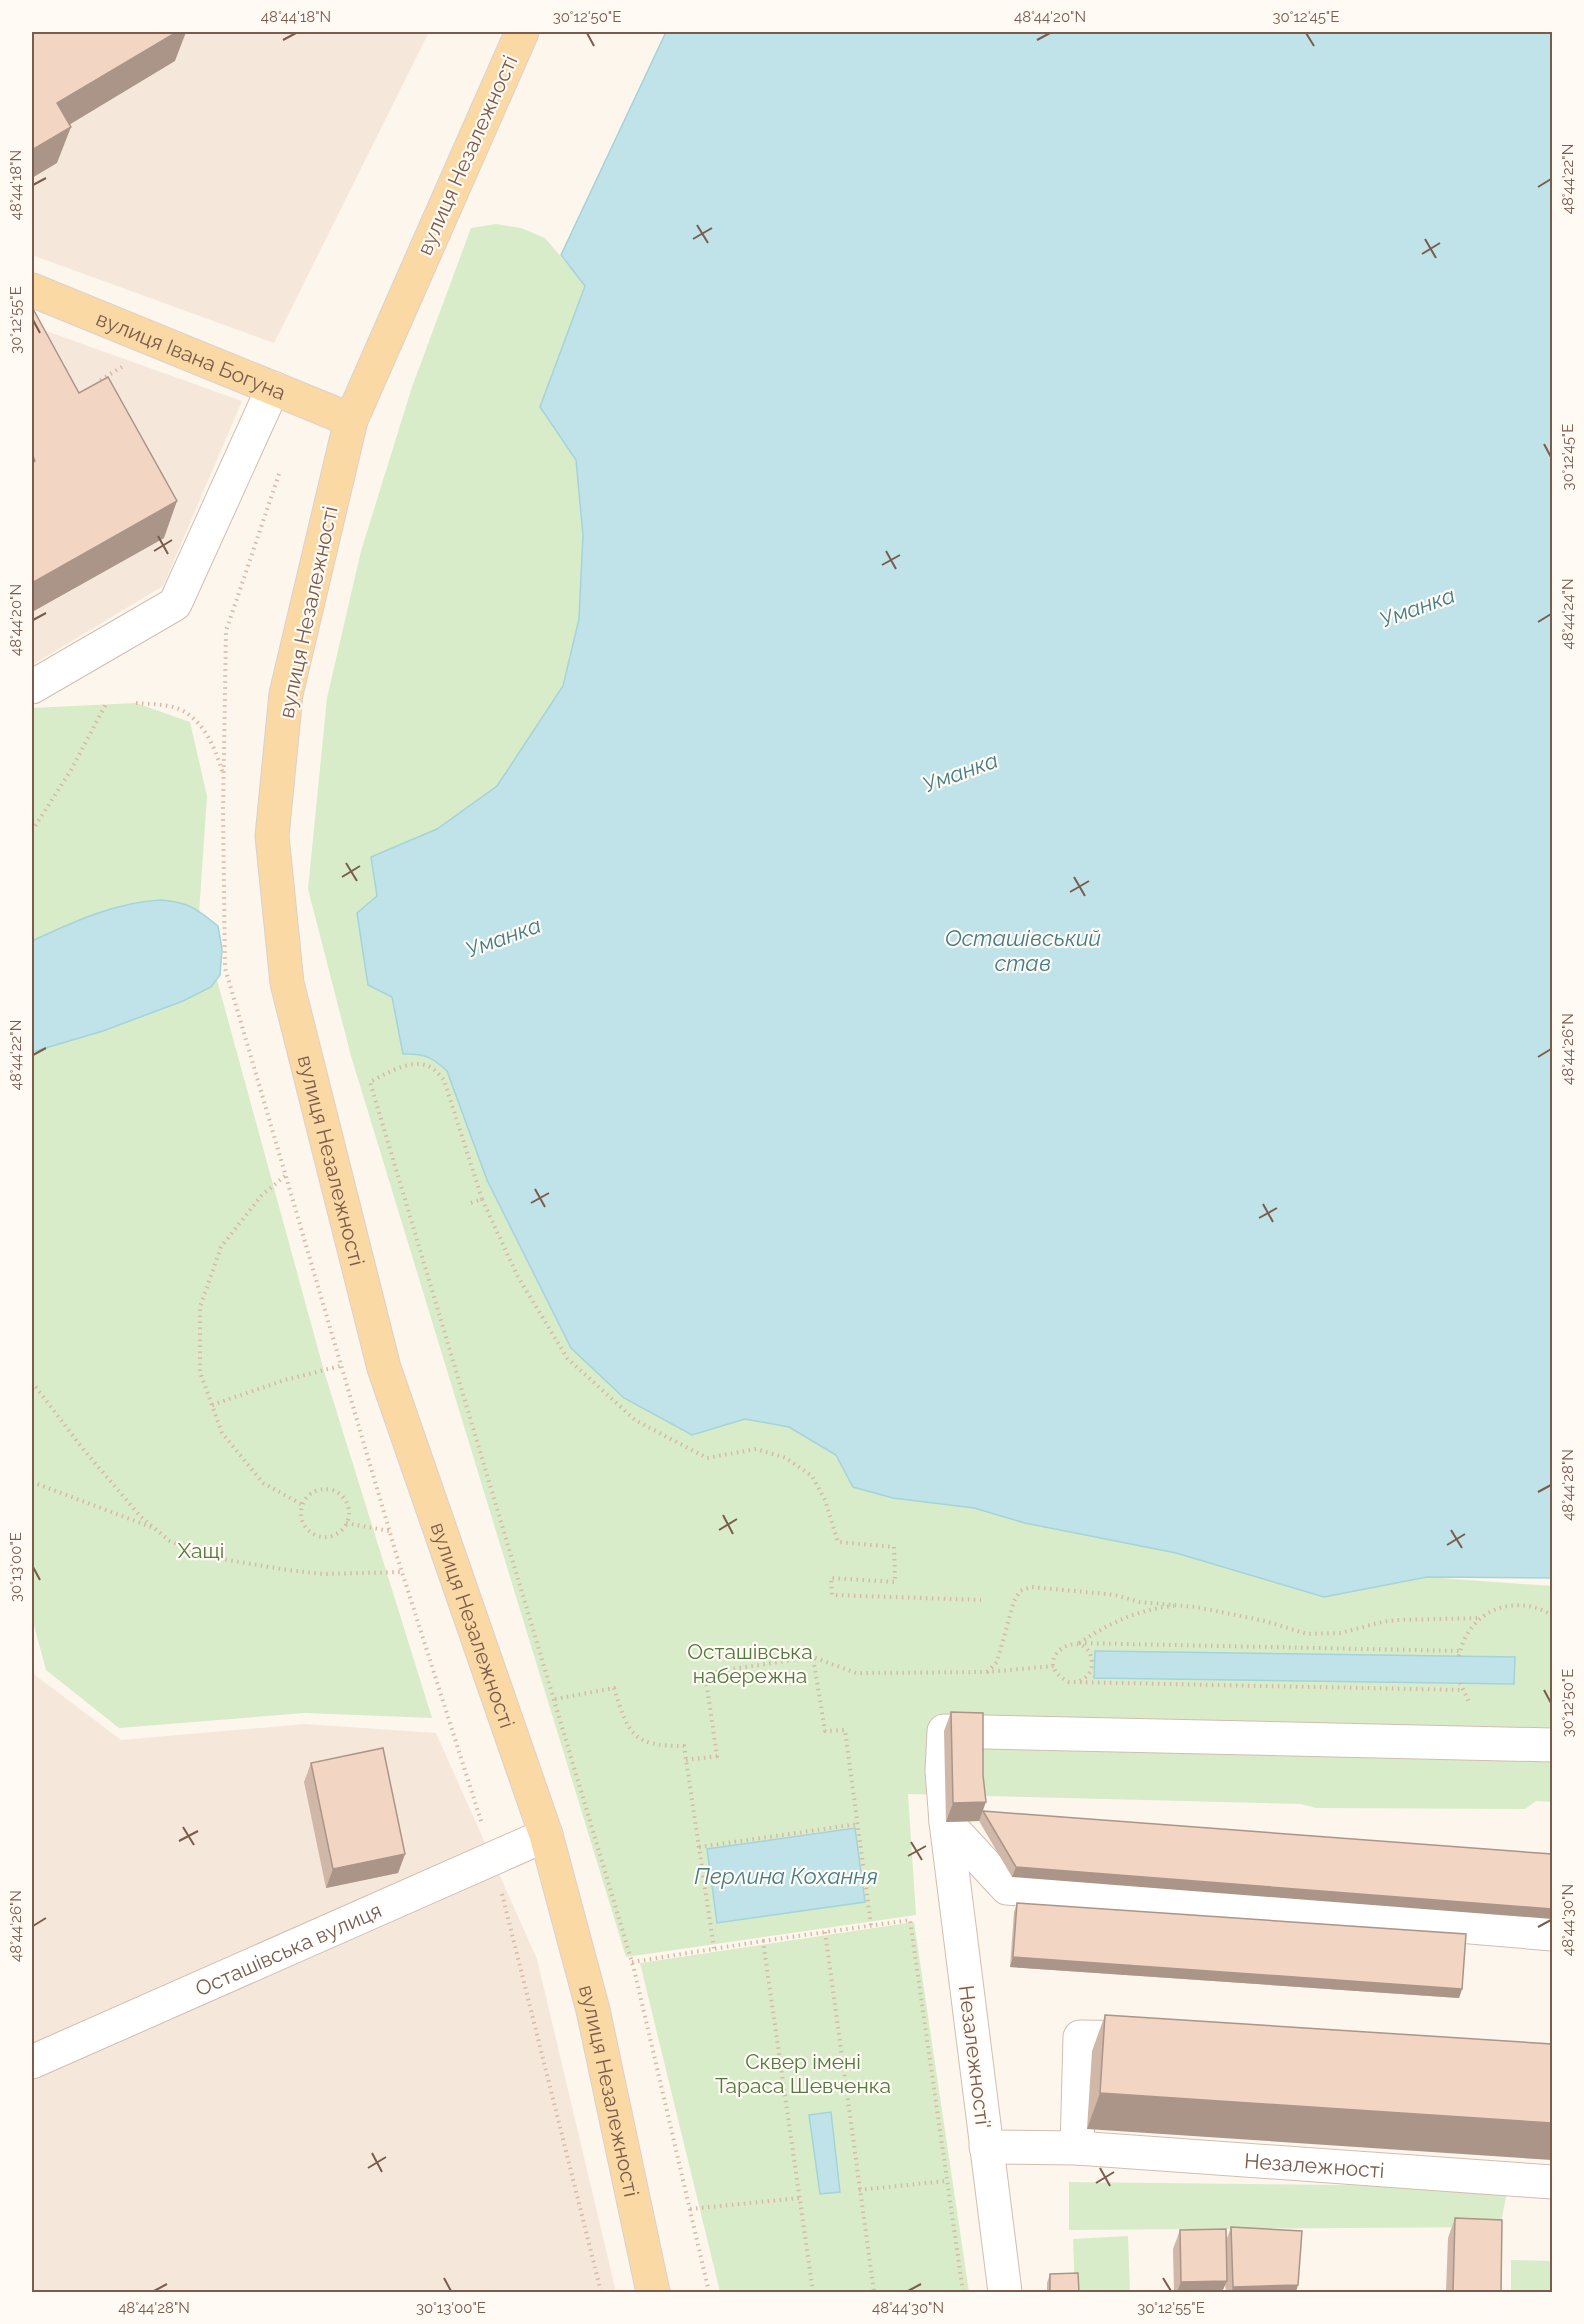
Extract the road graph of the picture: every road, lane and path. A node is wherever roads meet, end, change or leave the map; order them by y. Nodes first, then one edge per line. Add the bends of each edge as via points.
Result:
1 (522, 32) edge
2 (32, 290) edge
3 (126, 364) dead end
4 (273, 388) junction
5 (105, 391) edge
6 (351, 420) junction
7 (32, 687) edge
8 (107, 702) dead end
9 (136, 703) dead end
10 (223, 775) dead end
11 (32, 831) edge
12 (285, 1176) dead end
13 (482, 1199) junction
14 (471, 1203) dead end
15 (340, 1366) dead end
16 (32, 1382) edge
17 (212, 1405) junction
18 (32, 1482) edge
19 (303, 1505) junction
20 (346, 1523) junction
21 (155, 1528) junction
22 (389, 1531) dead end
23 (394, 1550) dead end
24 (402, 1572) junction
25 (981, 1600) dead end
26 (1183, 1605) junction
27 (1552, 1615) edge
28 (1481, 1618) junction
29 (1077, 1643) junction
30 (813, 1657) junction
31 (1054, 1666) junction
32 (987, 1672) junction
33 (1080, 1681) junction
34 (1462, 1690) dead end
35 (555, 1699) junction
36 (1552, 1745) edge
37 (686, 1760) junction
38 (946, 1822) junction
39 (858, 1824) junction
40 (546, 1834) junction
41 (699, 1847) junction
42 (493, 1857) junction
43 (872, 1925) junction
44 (825, 1932) junction
45 (1552, 1935) edge
46 (763, 1941) junction
47 (714, 1949) junction
48 (632, 1962) junction
49 (1174, 2039) edge
50 (32, 2062) edge
51 (986, 2147) junction
52 (1077, 2148) junction
53 (946, 2181) junction
54 (1552, 2182) edge
55 (859, 2190) junction
56 (800, 2198) junction
57 (690, 2209) junction
58 (601, 2292) edge
59 (653, 2292) edge
60 (709, 2292) edge
61 (813, 2292) edge
62 (874, 2292) edge
63 (963, 2292) edge
64 (1005, 2292) edge

1 - 6 main road, вулиця Незалежності
2 - 4 main road, вулиця Івана Богуна
3 - 5 path via 99,381
4 - 6 main road, вулиця Івана Богуна
4 - 7 street via 175,604
6 - 40 main road, вулиця Незалежності via 286,694 272,836 286,983 384,1368
8 - 11 path via 71,770
9 - 10 path via 171,706 198,721 216,751
12 - 17 path via 261,1196 221,1247 200,1307 200,1372
13 - 14 path
13 - 25 path via 517,1275 567,1358 634,1420 707,1458 756,1449 786,1458 812,1476 825,1500 838,1542 894,1547 895,1582 831,1578 832,1595
13 - 35 path via 444,1080 430,1066 418,1064 370,1082
15 - 17 path
16 - 21 path via 91,1458
17 - 19 path via 222,1433 263,1483
18 - 21 path
19 - 20 path via 304,1525 315,1535 336,1534
19 - 20 path via 314,1492 331,1490 348,1507
20 - 22 path
21 - 24 path via 171,1541 204,1556 323,1574
23 - 24 path
24 - 42 path
26 - 28 path via 1265,1621 1306,1634 1341,1633 1398,1620
26 - 29 path via 1115,1621
26 - 32 path via 1096,1593 1024,1589 1014,1601 997,1662
27 - 28 path via 1539,1607 1516,1604 1492,1610
28 - 29 path via 1464,1638 1459,1654
29 - 31 path via 1057,1651
29 - 33 path via 1091,1655 1092,1665 1088,1676
30 - 32 path via 856,1673
30 - 37 path via 705,1673 717,1756
30 - 39 path via 825,1731 845,1730
31 - 32 path
31 - 33 path via 1060,1678
33 - 34 path
35 - 37 path via 614,1688 627,1727 642,1741 657,1746 684,1746
35 - 48 path
36 - 38 street, Незалежності' via 944,1731
37 - 41 path
38 - 45 street via 1007,1888
38 - 51 street, Незалежності'
39 - 41 path
39 - 43 path
40 - 42 street, Осташівська вулиця
40 - 59 main road, вулиця Незалежності via 593,2010
41 - 47 path
42 - 50 street, Осташівська вулиця
42 - 58 path
43 - 44 path
43 - 53 path via 910,1920
44 - 46 path
44 - 55 path
46 - 47 path
46 - 56 path
47 - 48 path
48 - 57 path
49 - 52 street via 1080,2037
51 - 52 street, Незалежності
51 - 64 street, Незалежності'
52 - 54 street, Незалежності
53 - 55 path
53 - 63 path
55 - 62 path
56 - 57 path
56 - 61 path
57 - 60 path

